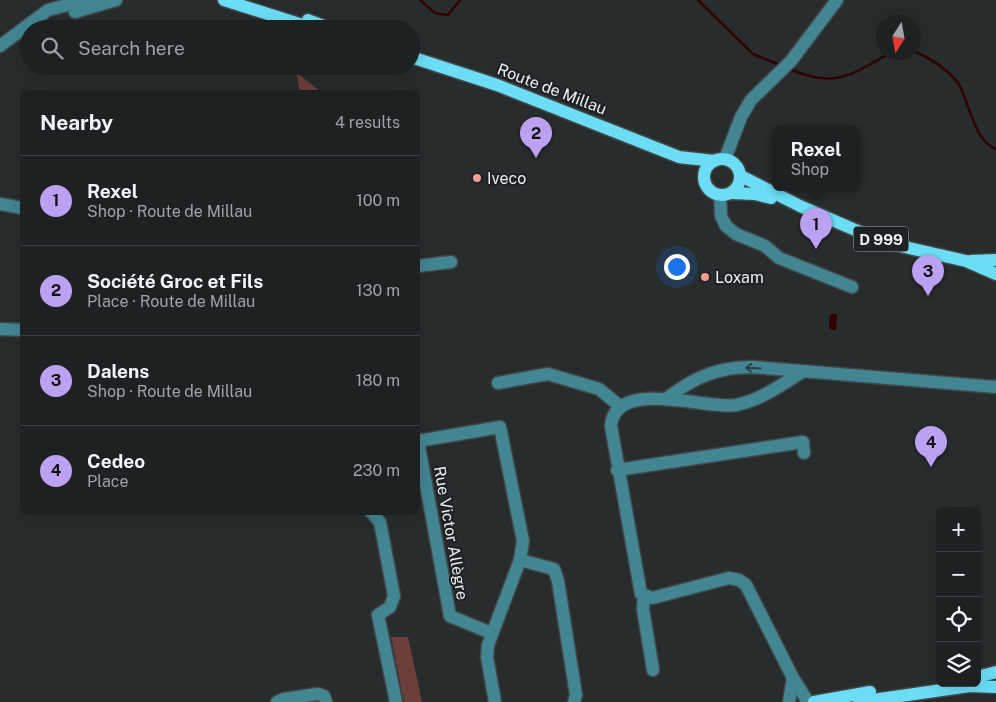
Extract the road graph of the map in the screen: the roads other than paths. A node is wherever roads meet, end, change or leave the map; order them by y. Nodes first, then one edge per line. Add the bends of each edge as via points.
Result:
1 (88, 0) edge
2 (116, 0) edge
3 (224, 0) edge
4 (249, 0) edge
5 (838, 0) edge
6 (35, 20) edge
7 (42, 20) edge
8 (287, 20) edge
9 (306, 20) edge
10 (20, 32) edge
11 (0, 46) edge
12 (420, 60) edge
13 (679, 157) junction
14 (720, 160) junction
15 (741, 176) junction
16 (705, 183) junction
17 (726, 194) junction
18 (0, 204) edge
19 (800, 206) junction
20 (20, 208) edge
21 (996, 260) edge
22 (966, 261) junction
23 (451, 262) dead end
24 (420, 266) edge
25 (996, 274) edge
26 (852, 287) dead end
27 (0, 329) edge
28 (20, 330) edge
29 (802, 372) junction
30 (498, 383) dead end
31 (994, 385) edge
32 (666, 399) junction
33 (621, 407) junction
34 (420, 438) edge
35 (420, 449) edge
36 (804, 453) dead end
37 (617, 470) junction
38 (374, 515) edge
39 (520, 560) junction
40 (644, 596) junction
41 (492, 633) junction
42 (653, 670) dead end
43 (996, 672) edge
44 (981, 676) edge
45 (793, 678) junction
46 (936, 683) edge
47 (996, 687) edge
48 (277, 702) edge
49 (326, 702) edge
50 (396, 702) edge
51 (495, 702) edge
52 (574, 702) edge
53 (789, 702) edge
54 (808, 702) edge
55 (814, 702) edge
56 (858, 702) edge

1 - 6 street via 48,10
2 - 7 street
3 - 8 main road
4 - 9 main road
5 - 14 street via 791,61 747,106
10 - 11 street
12 - 13 main road, Route de Millau via 497,85
13 - 14 main road, Route de Millau
13 - 16 main road, Route de Millau
14 - 15 main road via 737,166
14 - 16 main road via 705,170
15 - 17 main road via 738,186
15 - 19 main road, D 999
16 - 17 main road via 713,193
17 - 19 main road, D 999 via 755,194
17 - 26 street via 721,216 726,226 736,234 765,246 778,258
18 - 20 street
19 - 22 main road, D 999 via 896,245
21 - 22 main road, D 999
22 - 25 main road, D 999
23 - 24 street
27 - 28 street
29 - 31 street
29 -> 32 street via 730,367 710,372
29 - 32 street via 765,395 735,405
30 - 33 street via 548,374 599,390
32 - 33 street via 630,401
33 - 37 street via 612,426
34 - 39 street, Rue Victor Allègre via 500,427 523,541
35 - 41 street, Rue Victor Allègre via 450,616
36 - 37 street via 802,442
37 - 40 street via 639,590
38 - 50 street via 380,522 394,596 390,606 378,615
39 - 41 street, Rue Victor Allègre
39 - 52 street via 554,569 576,695
40 - 42 street via 643,609
40 - 45 street via 652,598 729,578 738,580 746,585
41 - 51 street, Rue Victor Allègre via 487,657
43 - 44 main road
45 - 53 street
45 - 54 street
46 - 55 main road
47 - 56 main road via 970,686
48 - 49 street via 318,694 324,696

